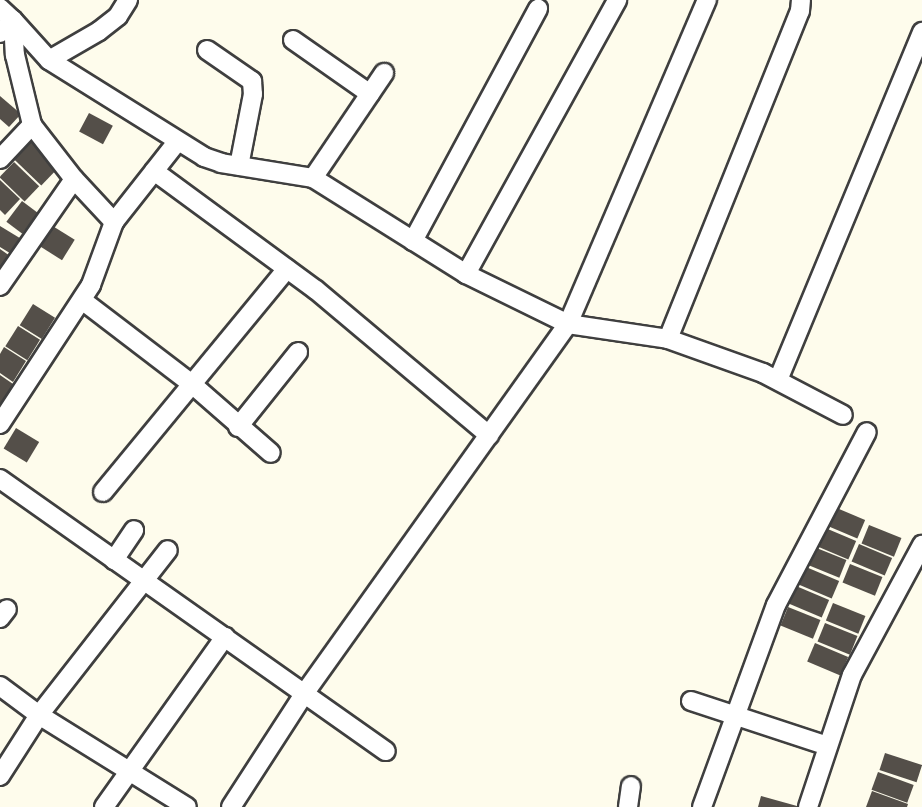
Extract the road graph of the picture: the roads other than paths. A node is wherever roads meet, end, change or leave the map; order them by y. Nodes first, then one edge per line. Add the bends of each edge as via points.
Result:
1 (128, 0) edge
2 (617, 0) edge
3 (707, 0) edge
4 (801, 0) edge
5 (538, 9) dead end
6 (4, 20) edge
7 (922, 32) edge
8 (293, 40) dead end
9 (207, 50) dead end
10 (49, 60) junction
11 (384, 73) dead end
12 (370, 93) junction
13 (32, 125) junction
14 (177, 142) junction
15 (0, 159) edge
16 (239, 166) junction
17 (154, 171) junction
18 (313, 178) junction
19 (74, 179) junction
20 (114, 222) junction
21 (413, 241) junction
22 (287, 269) junction
23 (465, 274) junction
24 (0, 286) edge
25 (82, 300) junction
26 (568, 324) junction
27 (668, 339) junction
28 (298, 352) dead end
29 (778, 380) junction
30 (194, 385) junction
31 (843, 415) dead end
32 (0, 424) edge
33 (238, 427) junction
34 (867, 432) dead end
35 (489, 435) junction
36 (271, 453) dead end
37 (0, 479) edge
38 (104, 492) dead end
39 (134, 530) dead end
40 (922, 545) edge
41 (168, 550) dead end
42 (114, 560) junction
43 (145, 581) junction
44 (225, 637) junction
45 (0, 686) edge
46 (304, 694) junction
47 (691, 701) dead end
48 (39, 715) junction
49 (736, 716) junction
50 (828, 746) junction
51 (386, 751) dead end
52 (128, 770) junction
53 (0, 777) edge
54 (631, 786) dead end
55 (104, 807) edge
56 (187, 807) edge
57 (231, 807) edge
58 (628, 807) edge
59 (702, 807) edge
60 (808, 807) edge

1 - 10 street via 118,16 99,31
2 - 23 street
3 - 26 street
4 - 27 street via 800,11
5 - 21 street
6 - 10 street
6 - 13 street
7 - 29 street
8 - 12 street
9 - 16 street via 252,81
10 - 14 street
11 - 12 street
12 - 18 street
13 - 15 street
13 - 19 street
14 - 16 street via 204,157
14 - 17 street
16 - 18 street
17 - 20 street
17 - 22 street
18 - 21 street
19 - 20 street
19 - 24 street
20 - 25 street
21 - 23 street
22 - 30 street
22 - 35 street
23 - 26 street
25 - 30 street
25 - 32 street
26 - 27 street
26 - 35 street
27 - 29 street
28 - 33 street
29 - 31 street
30 - 33 street
30 - 38 street
33 - 36 street
34 - 49 street via 776,605
35 - 46 street
37 - 42 street
39 - 42 street
40 - 50 street via 852,675
41 - 43 street
42 - 43 street
43 - 44 street
43 - 48 street
44 - 46 street
44 - 52 street
45 - 48 street
46 - 51 street
46 - 57 street
47 - 49 street
48 - 52 street
48 - 53 street
49 - 50 street
49 - 59 street
50 - 60 street
52 - 55 street
52 - 56 street
54 - 58 street

